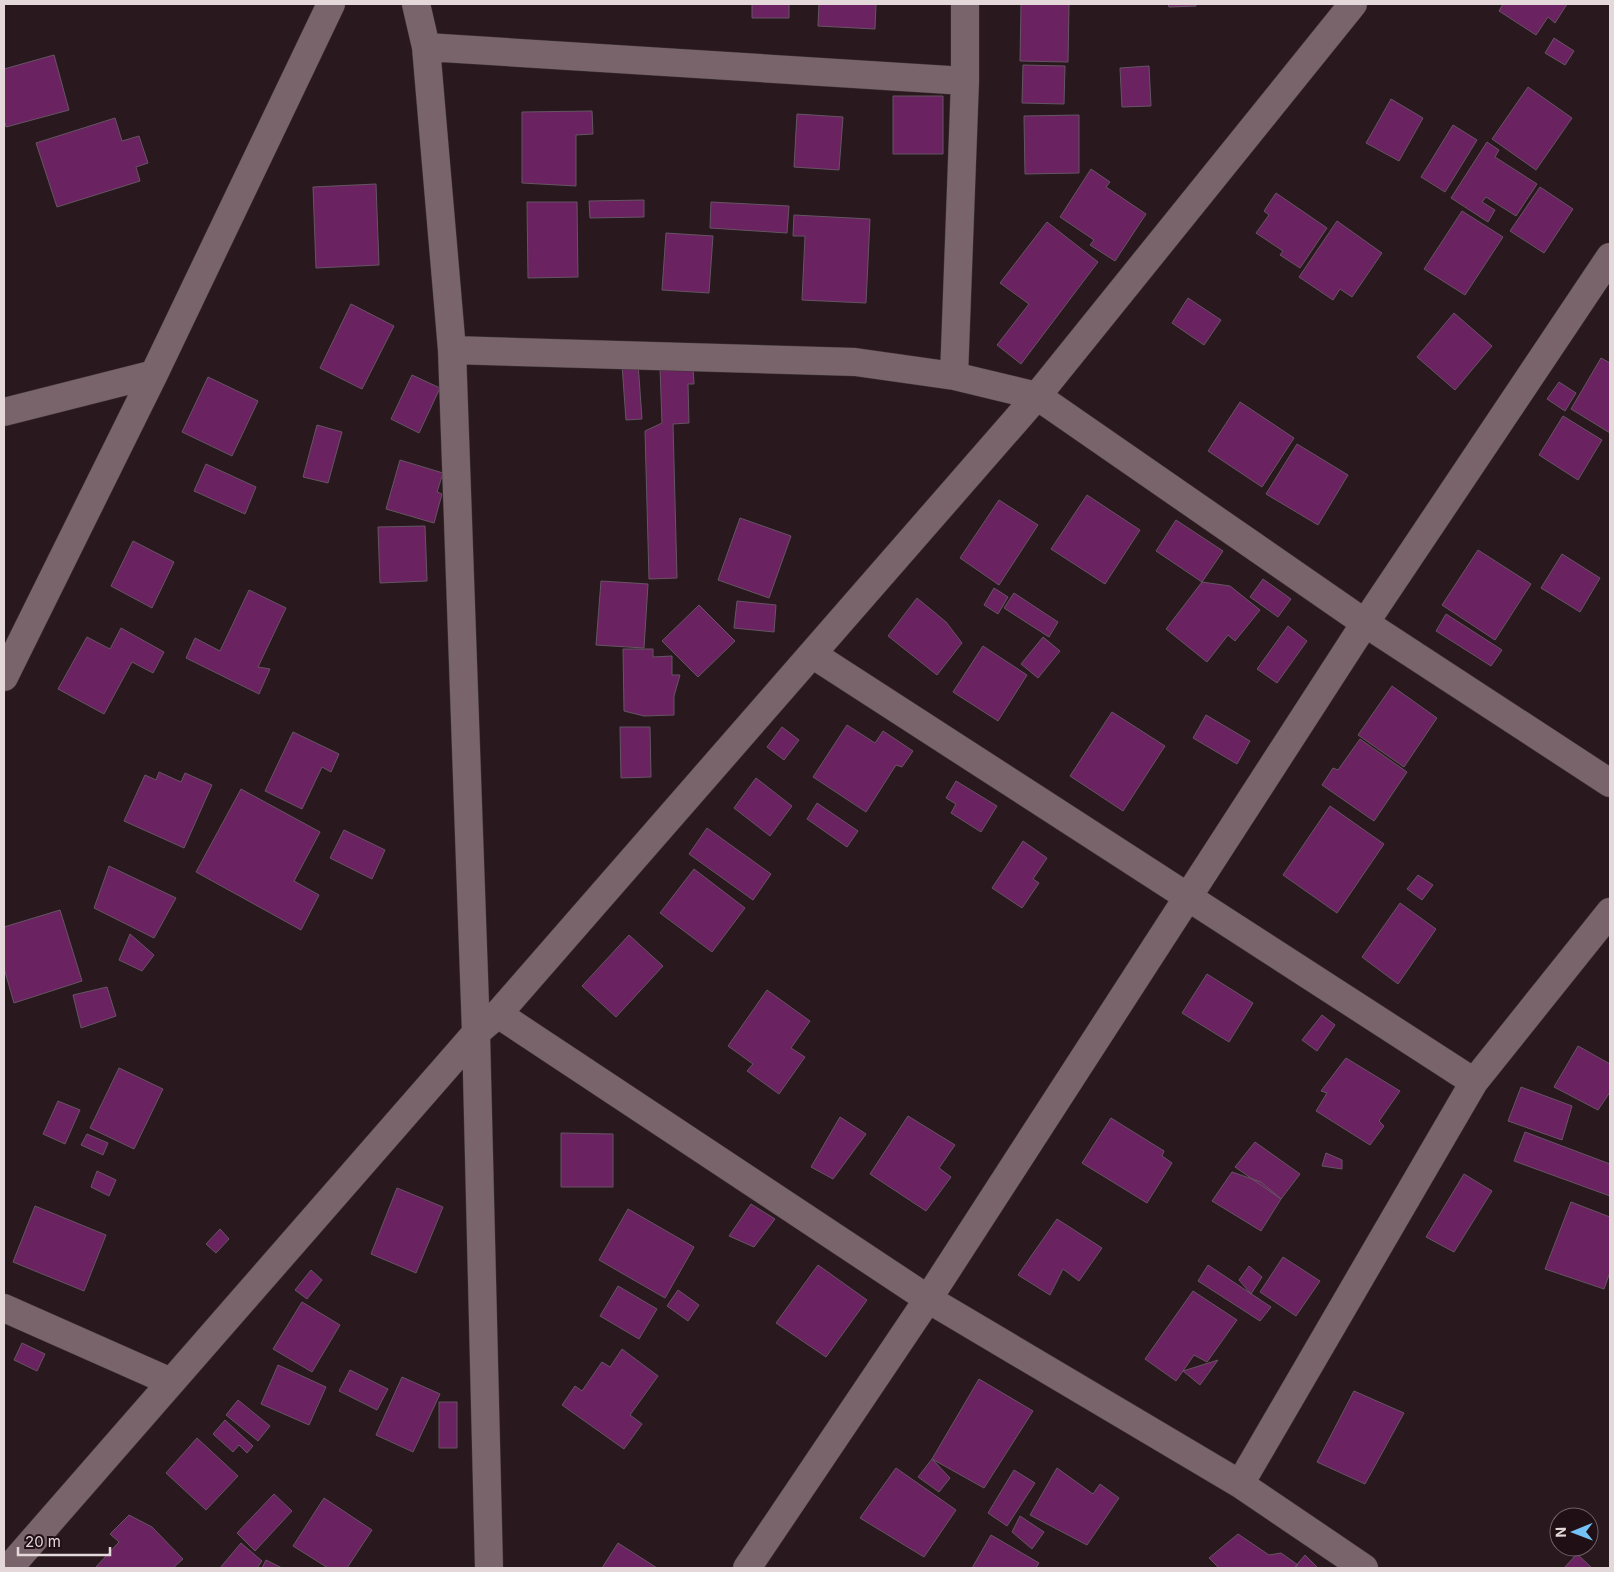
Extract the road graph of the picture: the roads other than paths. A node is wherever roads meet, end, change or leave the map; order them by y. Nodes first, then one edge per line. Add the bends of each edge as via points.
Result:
1 (331, 4) edge
2 (416, 4) edge
3 (965, 4) edge
4 (1354, 4) edge
5 (426, 47) junction
6 (965, 81) junction
7 (1610, 257) edge
8 (452, 350) junction
9 (154, 374) junction
10 (954, 376) junction
11 (1038, 396) junction
12 (4, 412) edge
13 (1365, 623) junction
14 (812, 654) junction
15 (4, 677) edge
16 (1610, 783) edge
17 (1188, 897) junction
18 (1610, 912) edge
19 (498, 1014) junction
20 (476, 1033) junction
21 (1474, 1082) junction
22 (928, 1299) junction
23 (4, 1308) edge
24 (171, 1382) junction
25 (1240, 1484) junction
26 (9, 1568) edge
27 (489, 1568) edge
28 (747, 1568) edge
29 (1364, 1568) edge

1 - 9 street
2 - 5 street
3 - 6 street
4 - 11 street
5 - 6 street
5 - 8 street
6 - 10 street
7 - 13 street
8 - 10 street via 855,362
8 - 20 street
9 - 12 street
9 - 15 street
10 - 11 street
11 - 13 street
11 - 14 street
13 - 16 street
13 - 17 street
14 - 17 street
14 - 19 street
17 - 21 street
17 - 22 street
18 - 21 street
19 - 20 street
19 - 22 street
20 - 24 street
20 - 27 street
21 - 25 street
22 - 25 street
22 - 28 street
23 - 24 street
24 - 26 street
25 - 29 street

